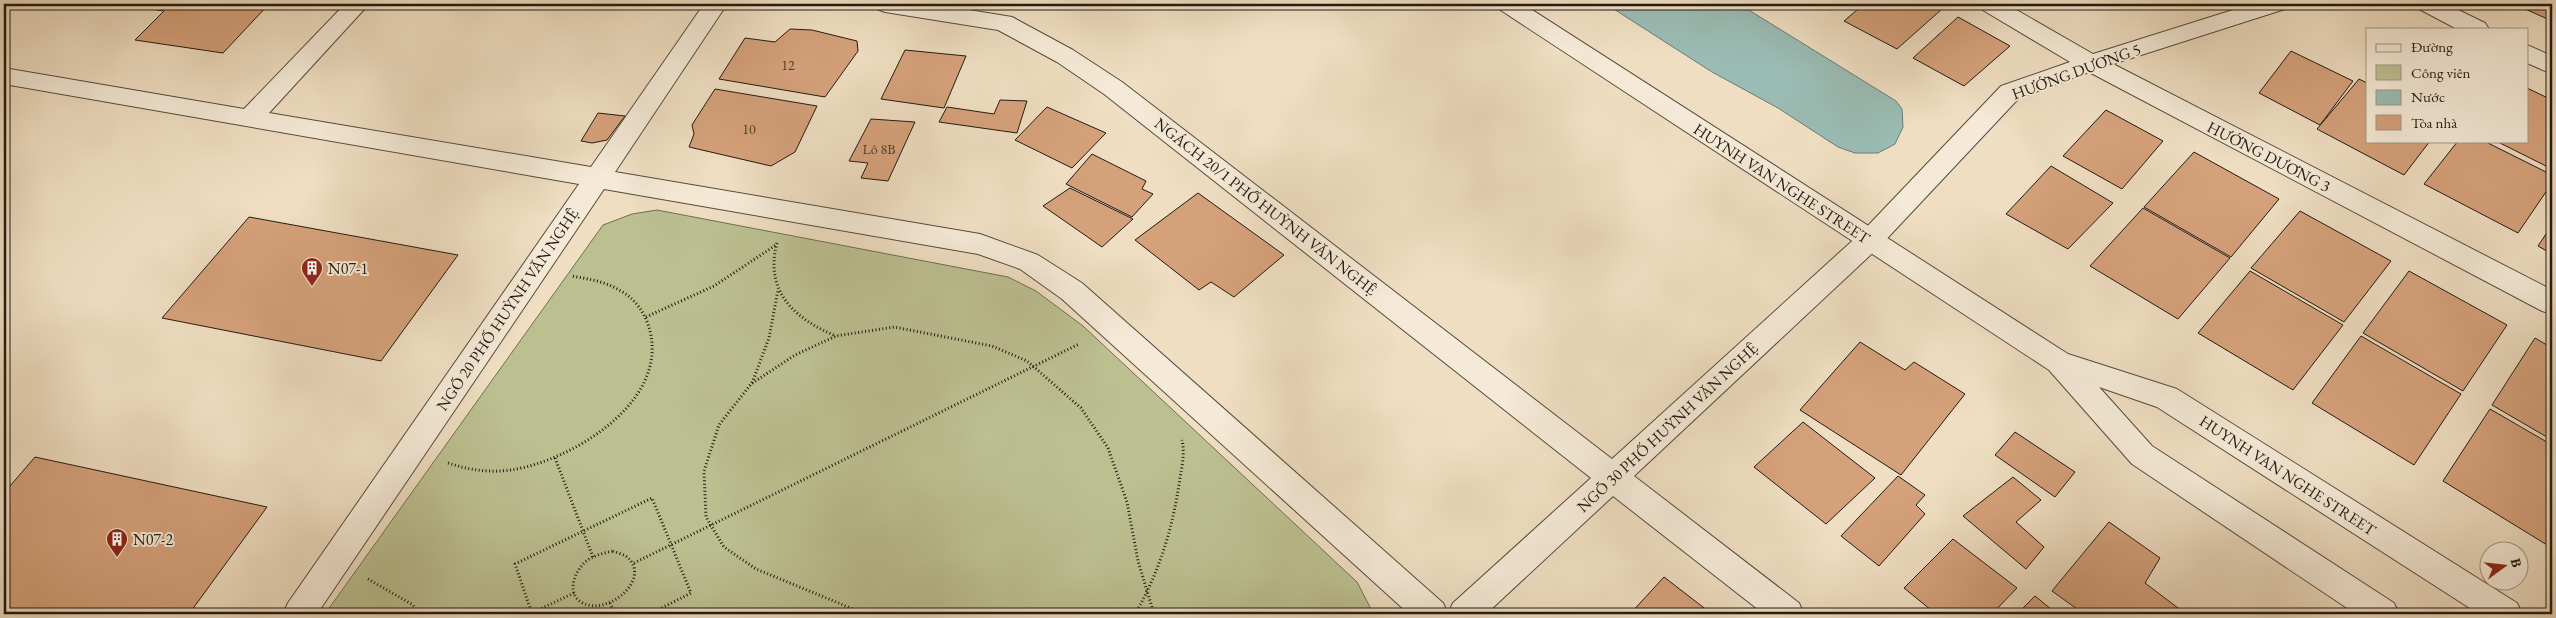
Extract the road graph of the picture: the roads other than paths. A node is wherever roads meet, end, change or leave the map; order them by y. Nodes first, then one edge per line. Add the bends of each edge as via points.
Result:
1 (358, 4) edge
2 (716, 4) edge
3 (885, 4) edge
4 (1508, 4) edge
5 (1989, 4) edge
6 (2277, 4) edge
7 (2426, 4) edge
8 (2475, 28) edge
9 (2528, 54) edge
10 (2091, 63) junction
11 (2552, 66) edge
12 (4, 76) edge
13 (250, 118) junction
14 (597, 178) junction
15 (1870, 240) junction
16 (2552, 303) edge
17 (2058, 362) junction
18 (1614, 476) junction
19 (299, 614) edge
20 (1432, 614) edge
21 (1464, 614) edge
22 (1788, 614) edge
23 (2383, 614) edge
24 (2506, 614) edge

1 - 13 street
2 - 14 street, NGÕ 20 PHỐ HUỲNH VĂN NGHỆ
3 - 18 street, NGÁCH 20/1 PHỐ HUỲNH VĂN NGHỆ via 1004,23 1065,56 1113,88
4 - 15 street, HUYNH VAN NGHE STREET
5 - 10 street, HƯỚNG DƯƠNG 3
6 - 10 street, HƯỚNG DƯƠNG 5
7 - 8 street
9 - 11 street
10 - 15 street, HƯỚNG DƯƠNG 5 via 2010,92
10 - 16 street, HƯỚNG DƯƠNG 3
12 - 13 street
13 - 14 street
14 - 19 street, NGÕ 20 PHỐ HUỲNH VĂN NGHỆ
14 - 20 street via 980,244 1029,262 1072,291
15 - 17 street, HUYNH VAN NGHE STREET
15 - 18 street, NGÕ 30 PHỐ HUỲNH VĂN NGHỆ
17 - 23 street, HUYNH VAN NGHE STREET via 2142,455
17 - 24 street, HUYNH VAN NGHE STREET via 2167,398
18 - 21 street, NGÕ 30 PHỐ HUỲNH VĂN NGHỆ
18 - 22 street, NGÁCH 20/1 PHỐ HUỲNH VĂN NGHỆ

